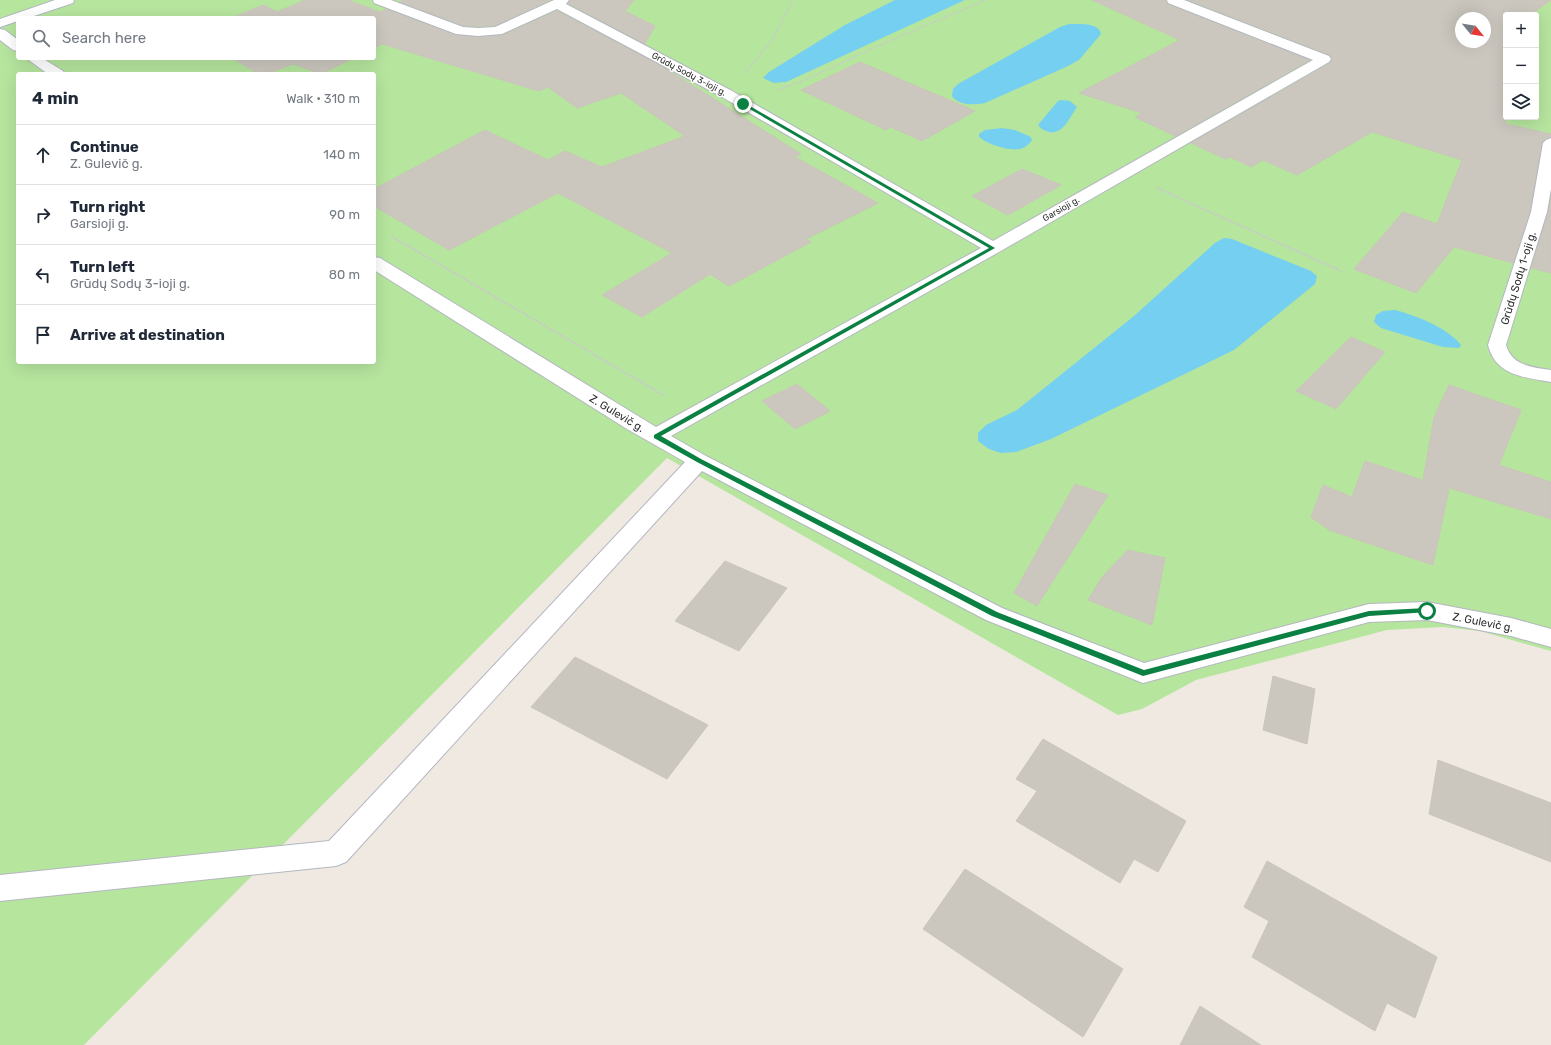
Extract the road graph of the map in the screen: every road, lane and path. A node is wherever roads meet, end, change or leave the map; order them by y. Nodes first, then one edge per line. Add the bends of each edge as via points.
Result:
1 (68, 0) edge
2 (379, 0) edge
3 (792, 0) edge
4 (986, 0) edge
5 (1173, 0) edge
6 (560, 2) edge
7 (21, 16) edge
8 (16, 18) edge
9 (0, 23) edge
10 (0, 33) edge
11 (16, 45) edge
12 (36, 60) edge
13 (55, 72) edge
14 (727, 94) junction
15 (743, 104) junction
16 (1551, 143) edge
17 (1124, 173) junction
18 (391, 236) dead end
19 (993, 248) junction
20 (376, 263) edge
21 (1341, 270) dead end
22 (1551, 376) edge
23 (695, 414) junction
24 (656, 436) junction
25 (699, 461) junction
26 (1551, 638) edge
27 (0, 888) edge

1 - 7 street
2 - 6 street via 461,31 478,32 497,31
3 - 14 path via 773,38
4 - 15 path via 805,80
5 - 17 street, Garsioji g. via 1324,58
6 - 14 street, Grūdų Sodų 3-ioji g.
8 - 9 street
10 - 11 street
12 - 13 street
14 - 15 street, Grūdų Sodų 3-ioji g.
15 - 19 street, Grūdų Sodų 3-ioji g.
16 - 22 street, Grūdų Sodų 1-oji g. via 1539,212 1497,345 1501,359 1508,364 1517,369
17 - 19 street, Garsioji g.
17 - 21 path
18 - 23 path
19 - 23 street, Garsioji g.
20 - 24 street, Z. Gulevič g.
23 - 24 street, Garsioji g.
24 - 25 street, Z. Gulevič g.
25 - 26 street, Z. Gulevič g. via 994,614 1143,673 1369,613 1427,611 1511,627
25 - 27 street via 336,853

